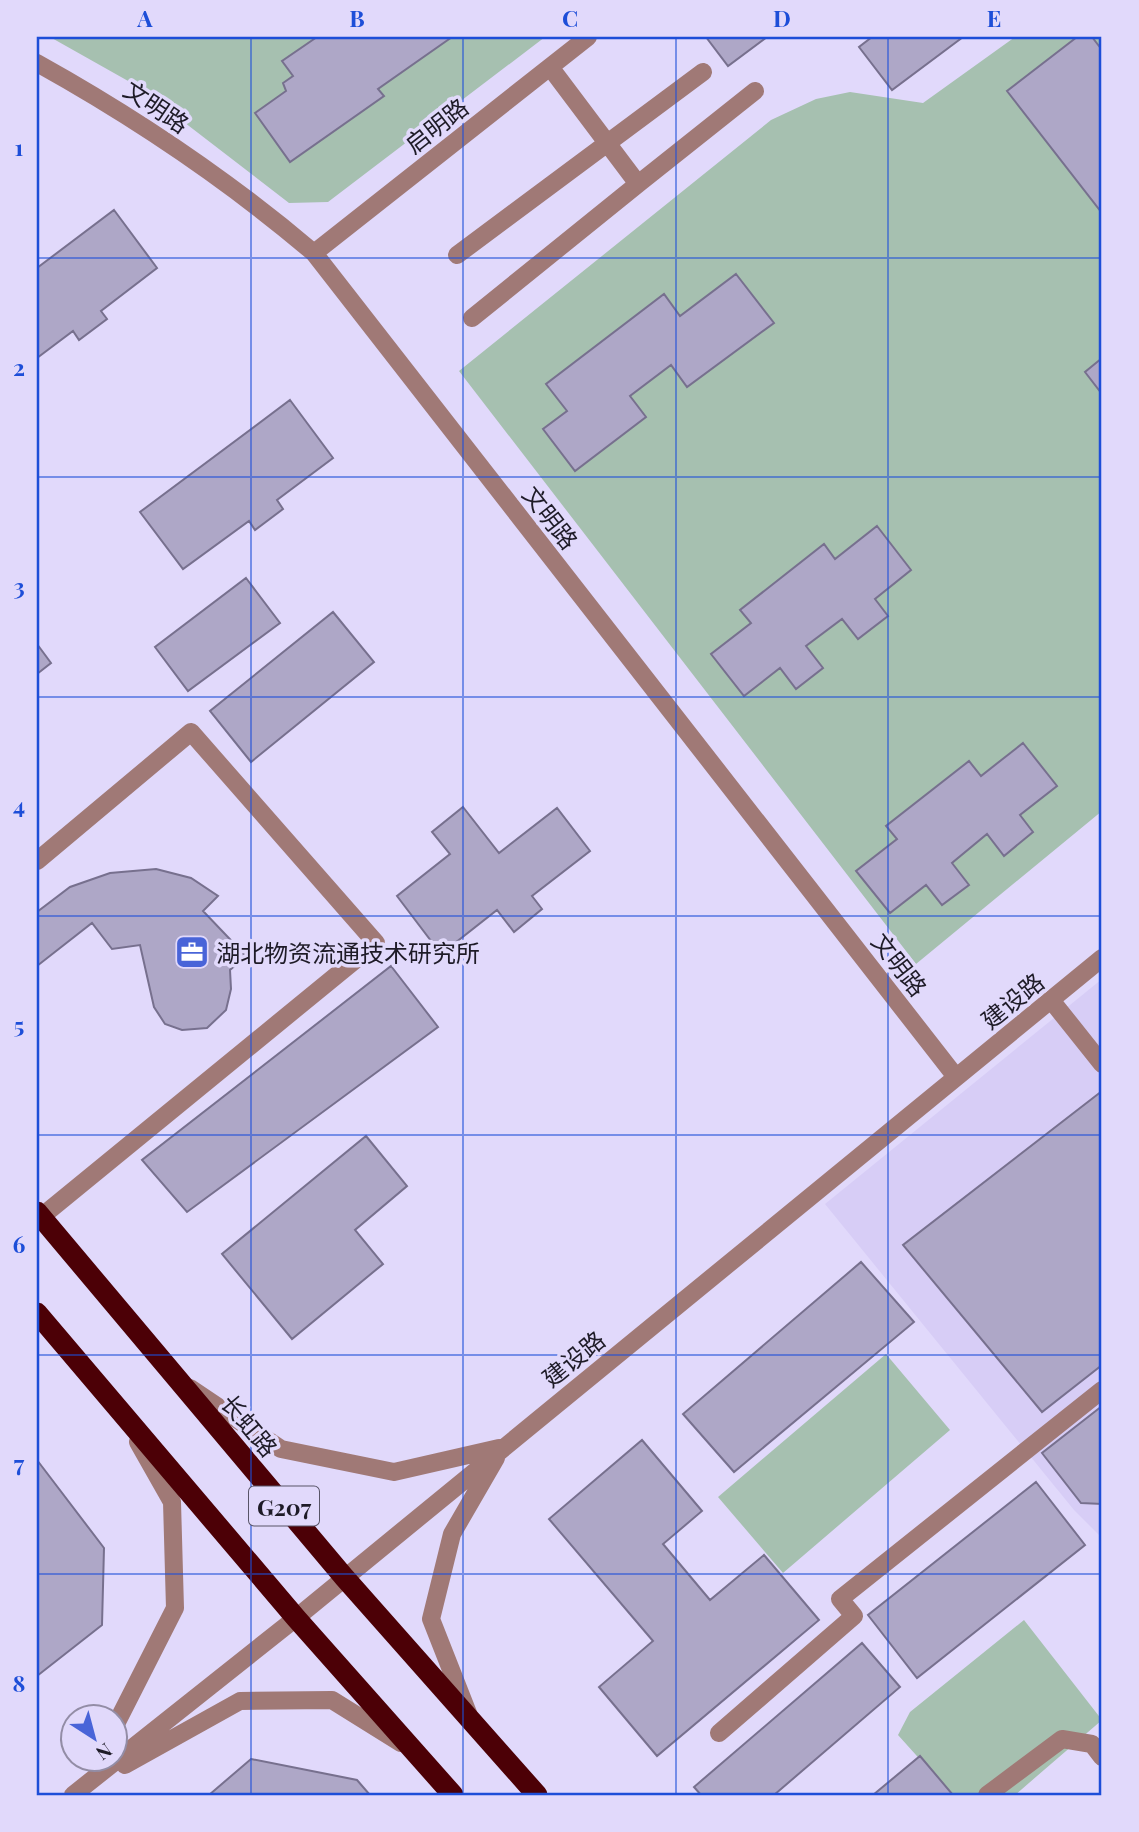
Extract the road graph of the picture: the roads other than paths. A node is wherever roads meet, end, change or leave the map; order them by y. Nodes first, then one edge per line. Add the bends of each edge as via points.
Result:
1 (587, 37) edge
2 (37, 63) edge
3 (550, 66) junction
4 (703, 72) dead end
5 (755, 91) dead end
6 (609, 145) junction
7 (638, 184) junction
8 (314, 253) junction
9 (457, 255) dead end
10 (472, 318) dead end
11 (37, 861) edge
12 (1102, 958) edge
13 (1051, 1000) junction
14 (1102, 1064) edge
15 (956, 1077) junction
16 (39, 1215) edge
17 (37, 1313) edge
18 (177, 1379) junction
19 (1102, 1390) edge
20 (118, 1409) junction
21 (502, 1447) junction
22 (344, 1577) junction
23 (296, 1618) junction
24 (127, 1702) edge
25 (470, 1720) junction
26 (719, 1733) dead end
27 (413, 1750) junction
28 (1102, 1757) edge
29 (89, 1772) edge
30 (76, 1793) edge
31 (453, 1795) edge
32 (537, 1795) edge
33 (987, 1795) edge

1 - 3 street, 启明路
2 - 8 street, 文明路 via 105,100 245,194
3 - 6 street
3 - 8 street, 启明路
4 - 6 street
5 - 7 street
6 - 7 street
6 - 9 street
7 - 10 street
8 - 15 street, 文明路
11 - 16 street via 191,732 376,943
12 - 13 street, 建设路
13 - 14 street
13 - 15 street, 建设路
15 - 21 street, 建设路
16 - 18 highway, 长虹路 / G207
17 - 20 highway, G207
18 - 21 street via 281,1449 394,1472
18 - 22 highway, 长虹路 / G207
19 - 26 street via 840,1599 855,1616
20 - 23 highway, G207
20 - 24 street via 172,1502 176,1608
21 - 22 street, 建设路
21 - 25 street via 452,1534 431,1619
22 - 23 street, 建设路
22 - 25 highway, 长虹路 / G207
23 - 27 highway, G207
23 - 30 street, 建设路
25 - 32 highway, 长虹路 / G207
27 - 30 street via 332,1700 240,1701
27 - 31 highway, G207
28 - 33 street via 1092,1744 1062,1739
29 - 30 street

